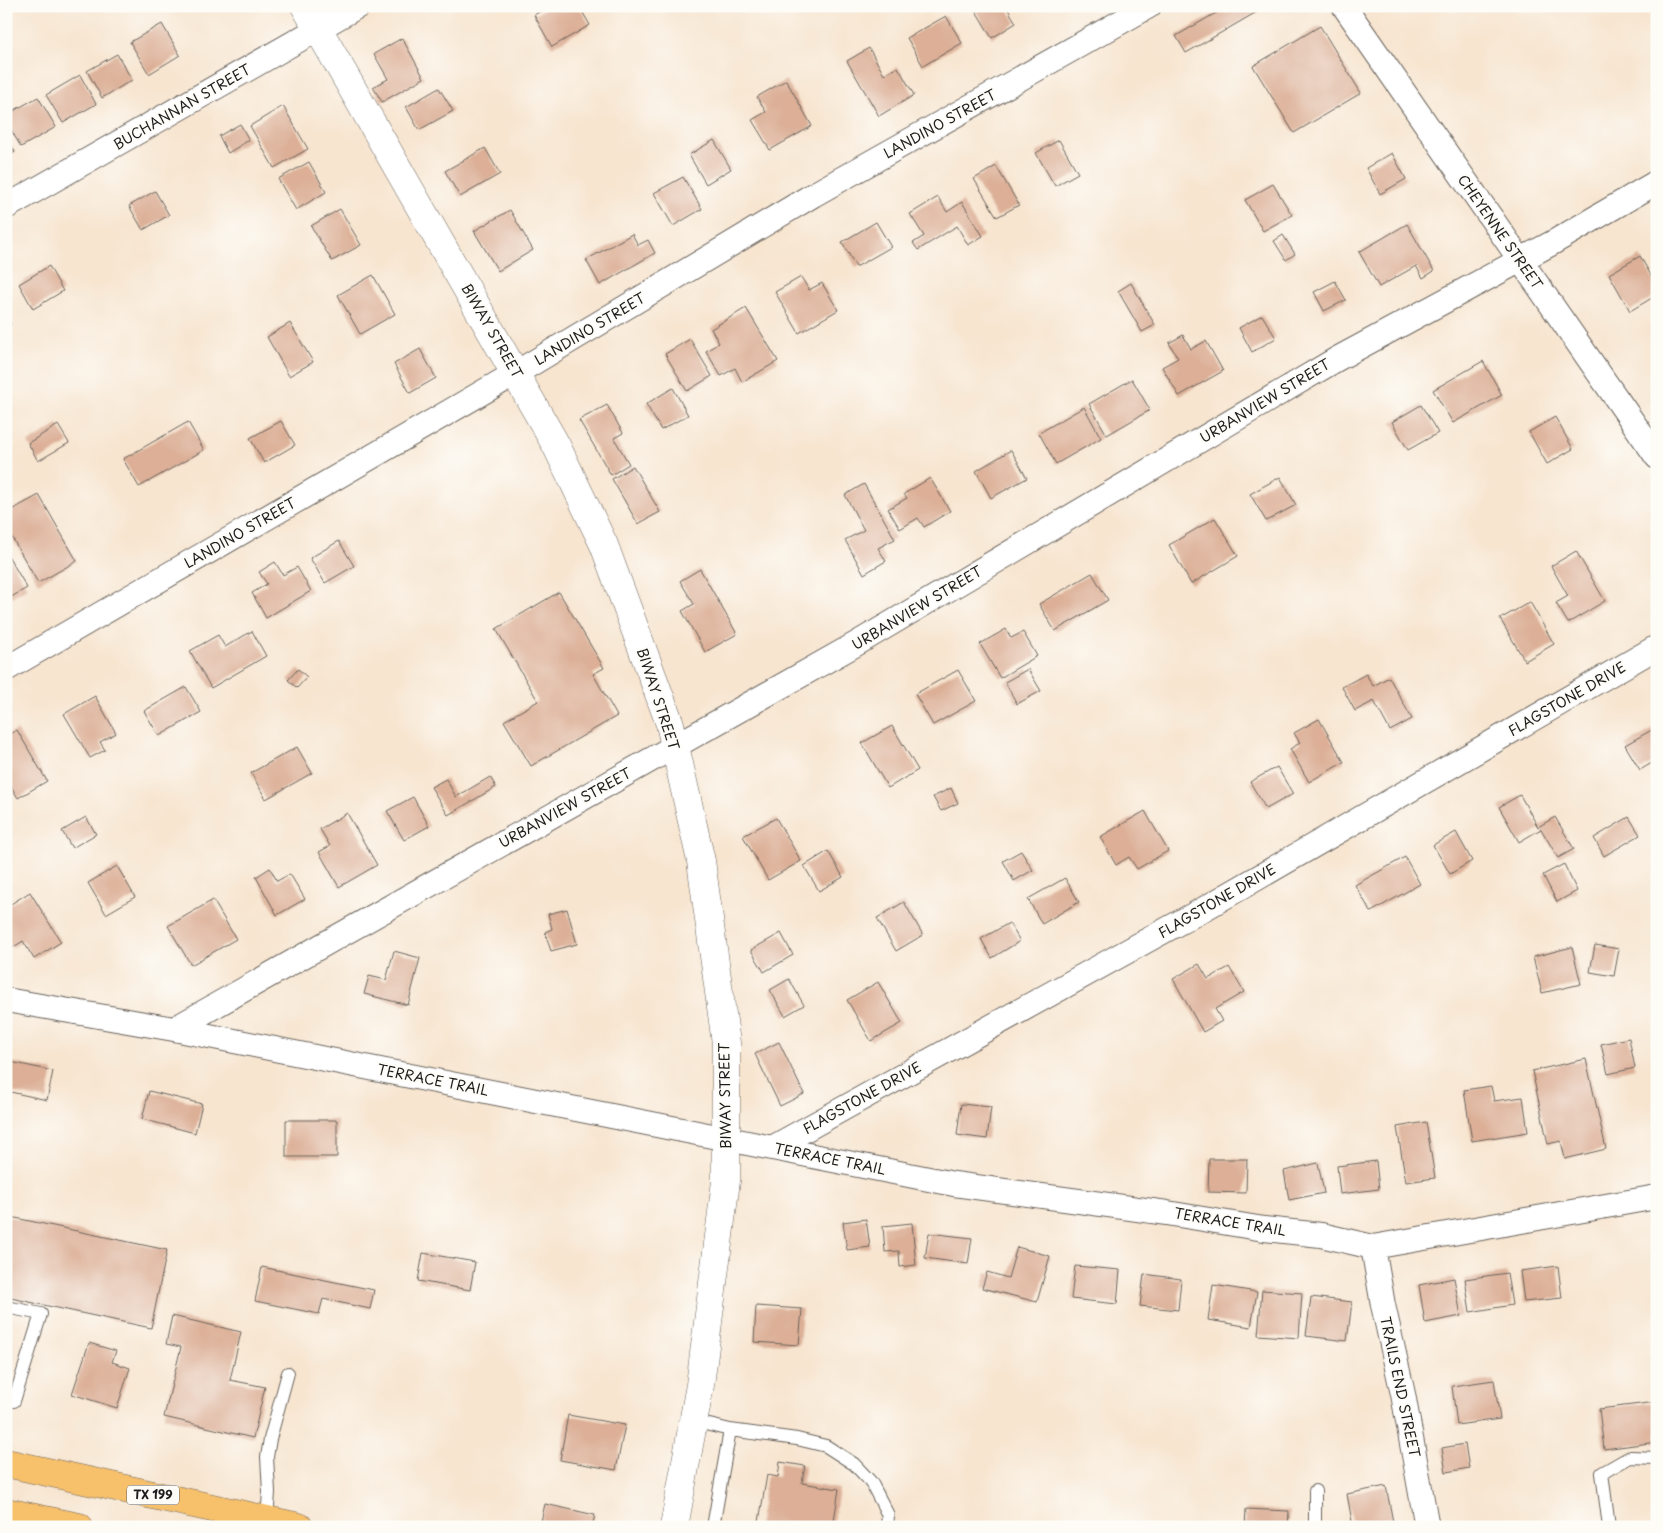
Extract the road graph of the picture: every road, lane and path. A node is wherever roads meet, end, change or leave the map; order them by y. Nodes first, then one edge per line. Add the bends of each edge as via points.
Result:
1 (358, 6) edge
2 (1149, 6) edge
3 (1344, 6) edge
4 (312, 18) edge
5 (1657, 182) edge
6 (6, 207) edge
7 (1520, 261) junction
8 (516, 373) junction
9 (1657, 457) edge
10 (1657, 647) edge
11 (6, 669) edge
12 (675, 746) junction
13 (6, 1000) edge
14 (174, 1029) junction
15 (726, 1139) junction
16 (772, 1148) junction
17 (1657, 1197) edge
18 (1374, 1247) junction
19 (6, 1307) edge
20 (288, 1373) dead end
21 (6, 1399) edge
22 (694, 1421) junction
23 (730, 1430) junction
24 (1657, 1458) edge
25 (6, 1463) edge
26 (1315, 1491) dead end
27 (6, 1512) edge
28 (266, 1523) edge
29 (79, 1527) edge
30 (299, 1527) edge
31 (674, 1527) edge
32 (713, 1527) edge
33 (887, 1527) edge
34 (1315, 1527) edge
35 (1427, 1527) edge
36 (1609, 1527) edge

1 - 4 street, BUCHANNAN STREET
2 - 8 street, LANDINO STREET via 812,195
3 - 7 street, CHEYENNE STREET
4 - 6 street, BUCHANNAN STREET
4 - 8 street, BIWAY STREET
5 - 7 street, URBANVIEW STREET
7 - 9 street, CHEYENNE STREET
7 - 12 street, URBANVIEW STREET via 1337,359 856,644
8 - 11 street, LANDINO STREET
8 - 12 street, BIWAY STREET via 556,445 604,545 670,724
10 - 16 street, FLAGSTONE DRIVE via 1202,910
12 - 14 street, URBANVIEW STREET
12 - 15 street, BIWAY STREET via 701,861 726,1043
13 - 14 street, TERRACE TRAIL
14 - 15 street, TERRACE TRAIL
15 - 16 street, TERRACE TRAIL
15 - 22 street, BIWAY STREET via 726,1181
16 - 18 street, TERRACE TRAIL via 954,1184 1321,1235
17 - 18 street, TERRACE TRAIL
18 - 35 street, TRAILS END STREET
19 - 21 lane via 41,1314 14,1400
20 - 28 lane via 270,1439
22 - 23 lane
22 - 31 street, BIWAY STREET
23 - 32 lane
23 - 33 lane via 826,1446 854,1464 872,1482 888,1514
24 - 36 lane via 1630,1457 1602,1473
25 - 28 main road, TX 199
26 - 34 lane
27 - 29 main road
28 - 30 main road, TX 199

